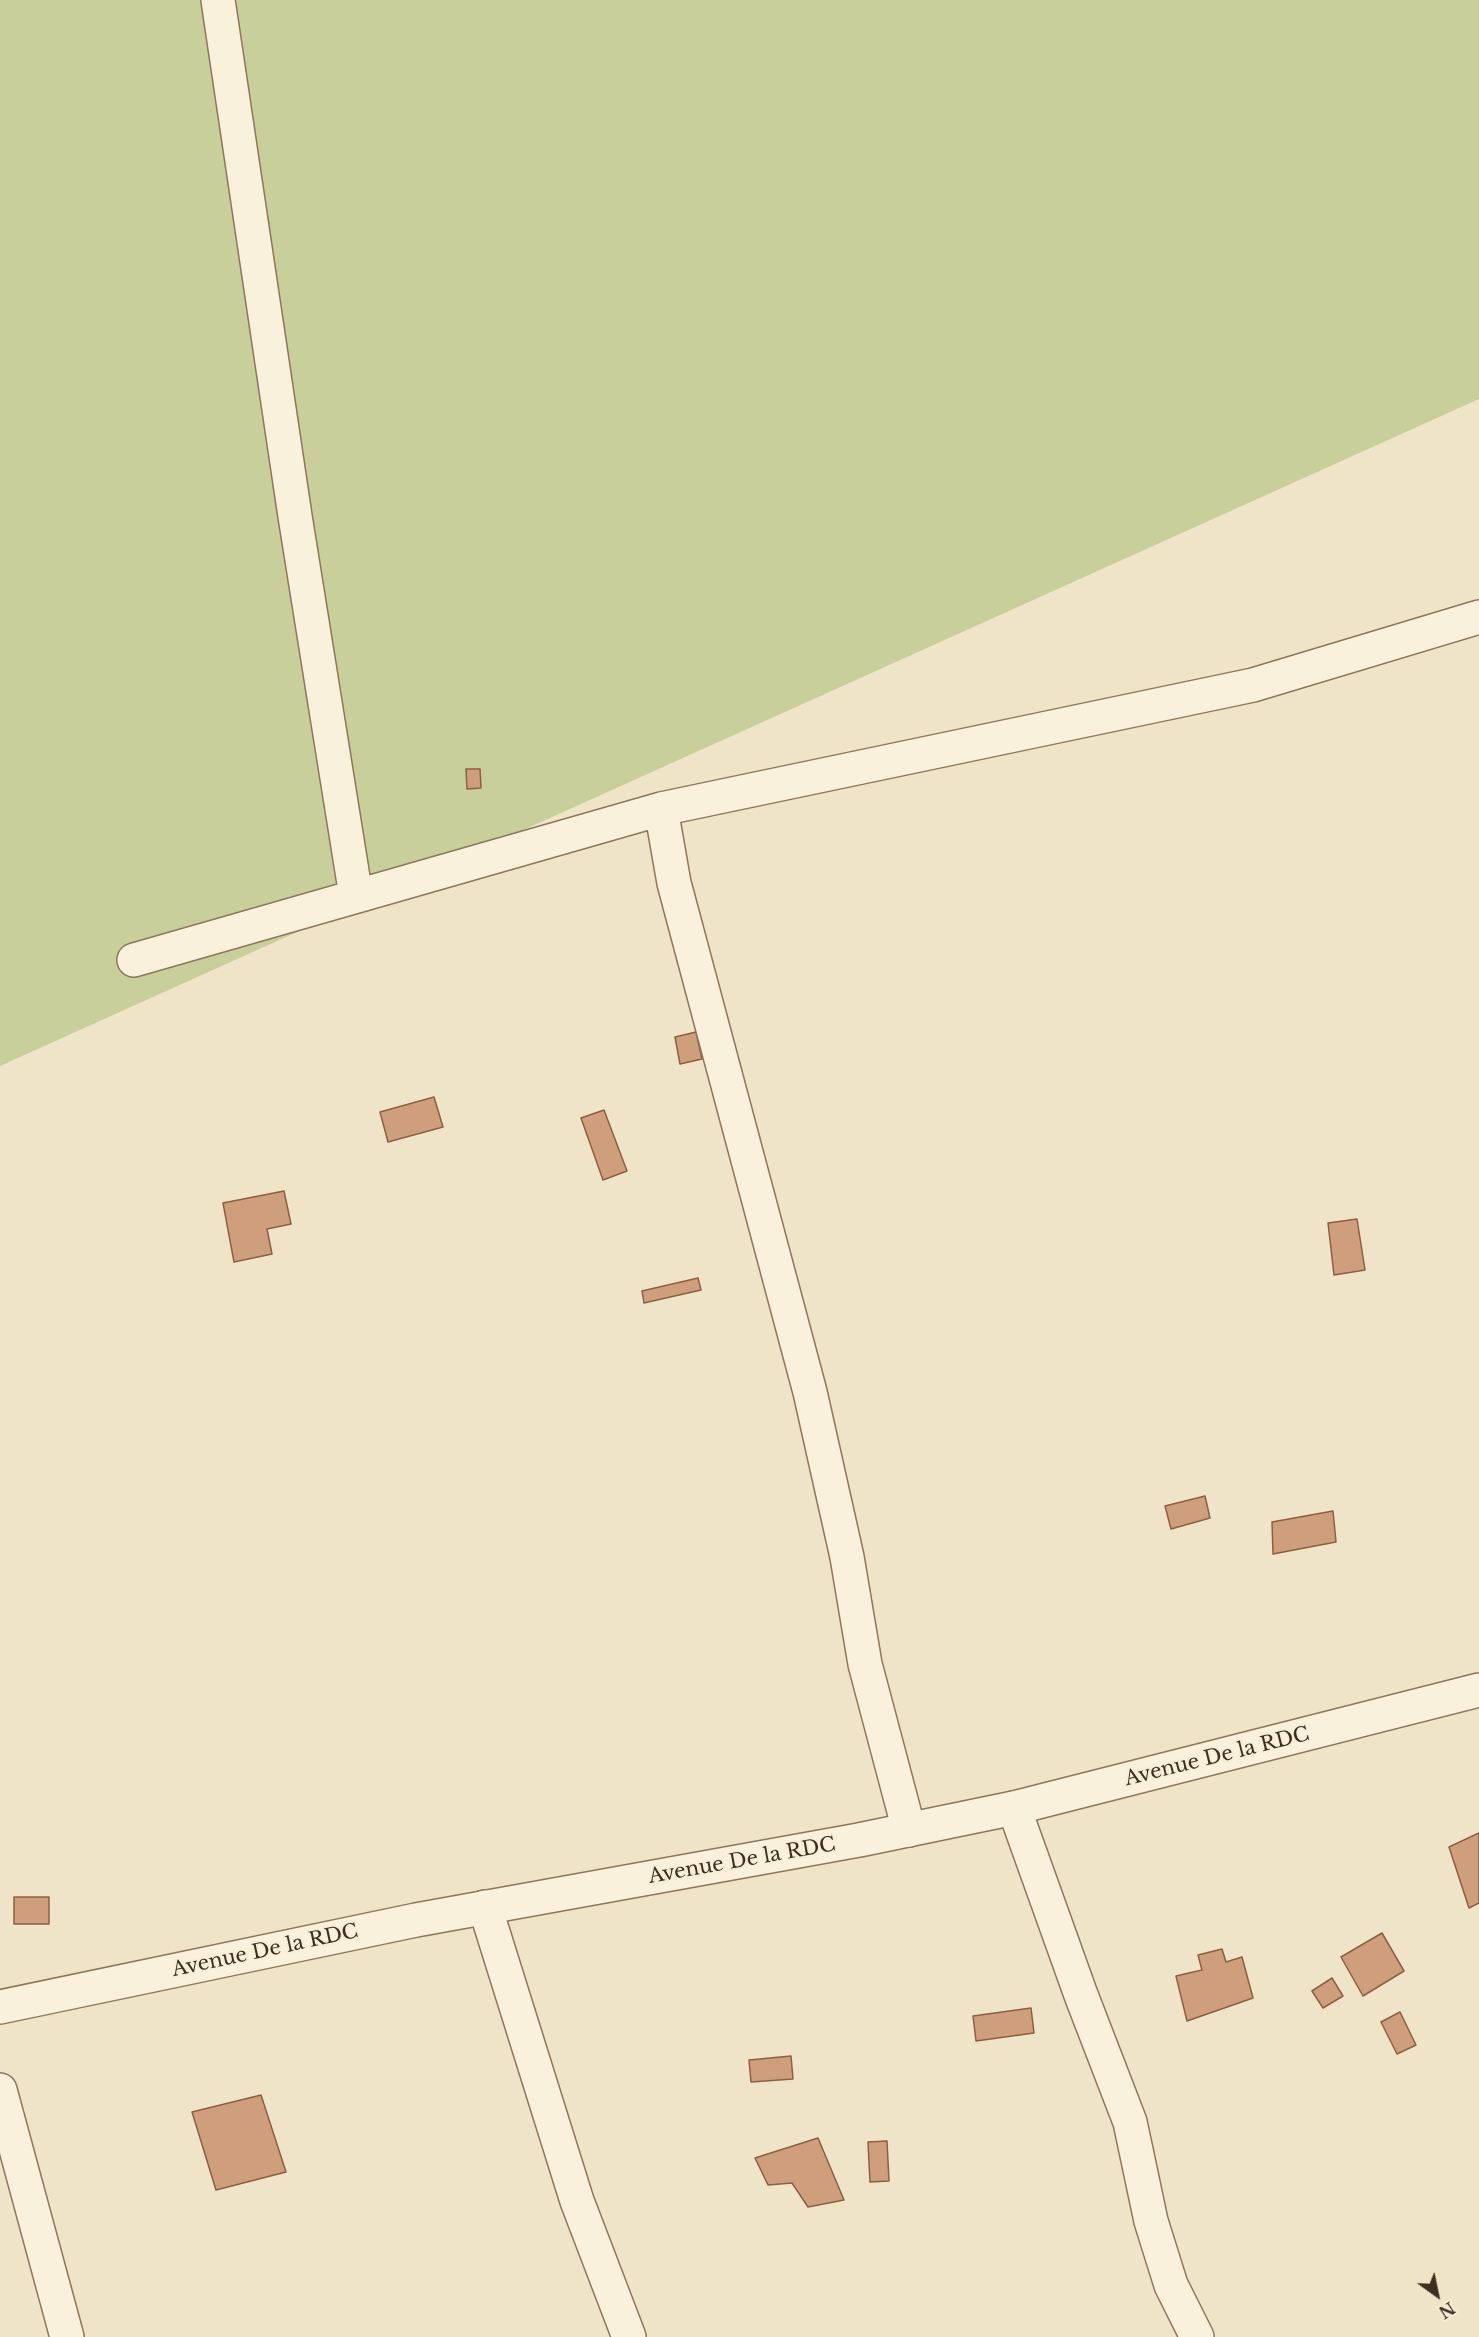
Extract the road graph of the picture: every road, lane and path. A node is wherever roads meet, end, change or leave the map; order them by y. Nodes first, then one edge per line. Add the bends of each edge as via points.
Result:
1 (218, 0) edge
2 (1479, 616) edge
3 (661, 808) junction
4 (356, 896) junction
5 (134, 960) dead end
6 (1479, 1690) edge
7 (1014, 1808) junction
8 (909, 1830) junction
9 (485, 1907) junction
10 (0, 2007) edge
11 (0, 2090) edge
12 (67, 2337) edge
13 (629, 2337) edge
14 (1197, 2337) edge

1 - 4 street
2 - 3 street via 1253,685
3 - 4 street
3 - 8 street via 674,883 810,1392 847,1557 865,1664
4 - 5 street
6 - 7 street, Avenue De la RDC
7 - 8 street, Avenue De la RDC
7 - 14 street via 1130,2122 1151,2221 1171,2285
8 - 9 street, Avenue De la RDC
9 - 10 street, Avenue De la RDC
9 - 13 street via 577,2201
11 - 12 street

